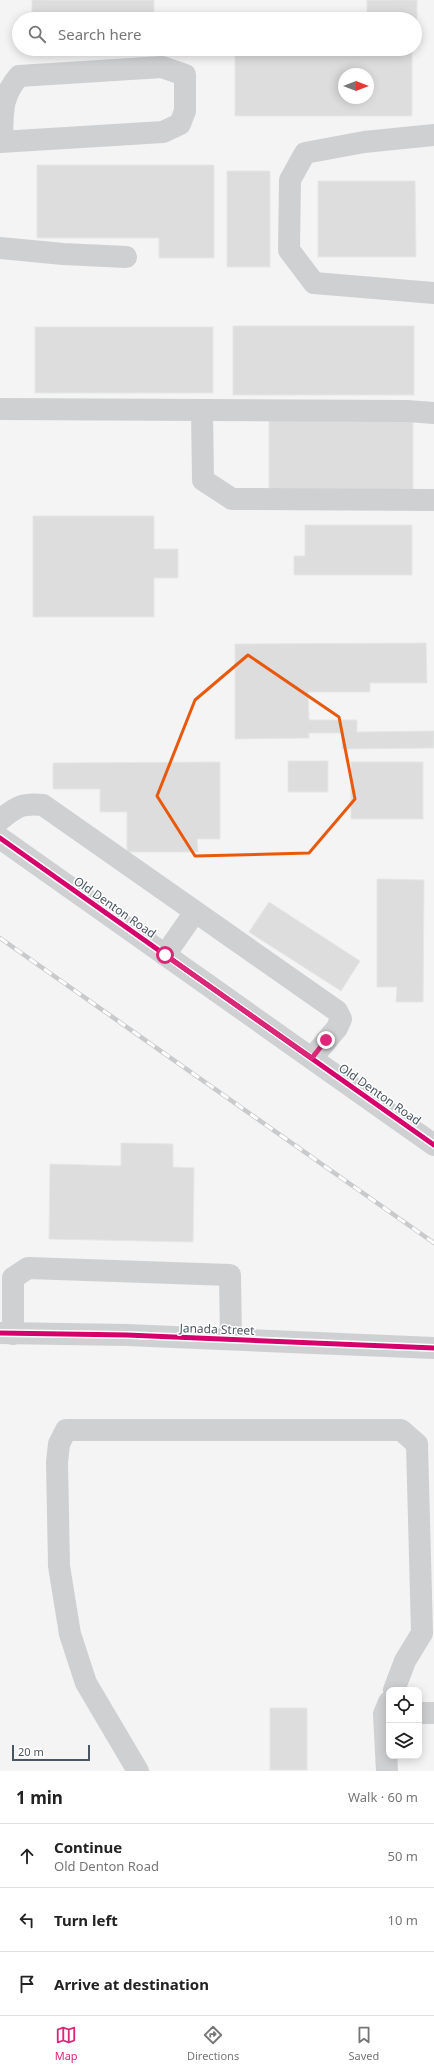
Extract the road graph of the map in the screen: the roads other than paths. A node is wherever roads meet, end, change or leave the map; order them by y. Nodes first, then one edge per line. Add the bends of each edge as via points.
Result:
1 (434, 135) edge
2 (1, 142) edge
3 (0, 248) edge
4 (126, 257) dead end
5 (434, 293) edge
6 (0, 409) edge
7 (202, 410) junction
8 (434, 413) edge
9 (434, 500) edge
10 (0, 820) edge
11 (0, 838) edge
12 (195, 912) junction
13 (165, 955) junction
14 (312, 1058) junction
15 (434, 1145) edge
16 (6, 1334) edge
17 (231, 1339) junction
18 (434, 1348) edge
19 (395, 1687) edge
20 (422, 1713) edge
21 (434, 1713) edge
22 (387, 1723) edge
23 (138, 1771) edge
24 (387, 1771) edge

1 - 5 street via 364,142 305,153 290,180 289,250 314,283
2 - 2 street via 163,132 180,124 185,111 185,75 162,67 19,76 8,87 3,104
3 - 4 street
6 - 7 street
7 - 8 street
7 - 9 street via 203,480 232,499
10 - 12 street via 17,806 43,805
11 - 13 street, Old Denton Road
12 - 13 street
12 - 14 street via 337,1011 341,1019 337,1028
13 - 14 street, Old Denton Road
14 - 15 street, Old Denton Road
16 - 17 street, Janada Street
16 - 17 street via 12,1278 28,1268 230,1275
17 - 18 street, Janada Street
19 - 23 street via 405,1661 422,1633 417,1444 401,1430 66,1430 59,1444 57,1462 59,1566 70,1634 86,1683
20 - 21 street
22 - 24 street

